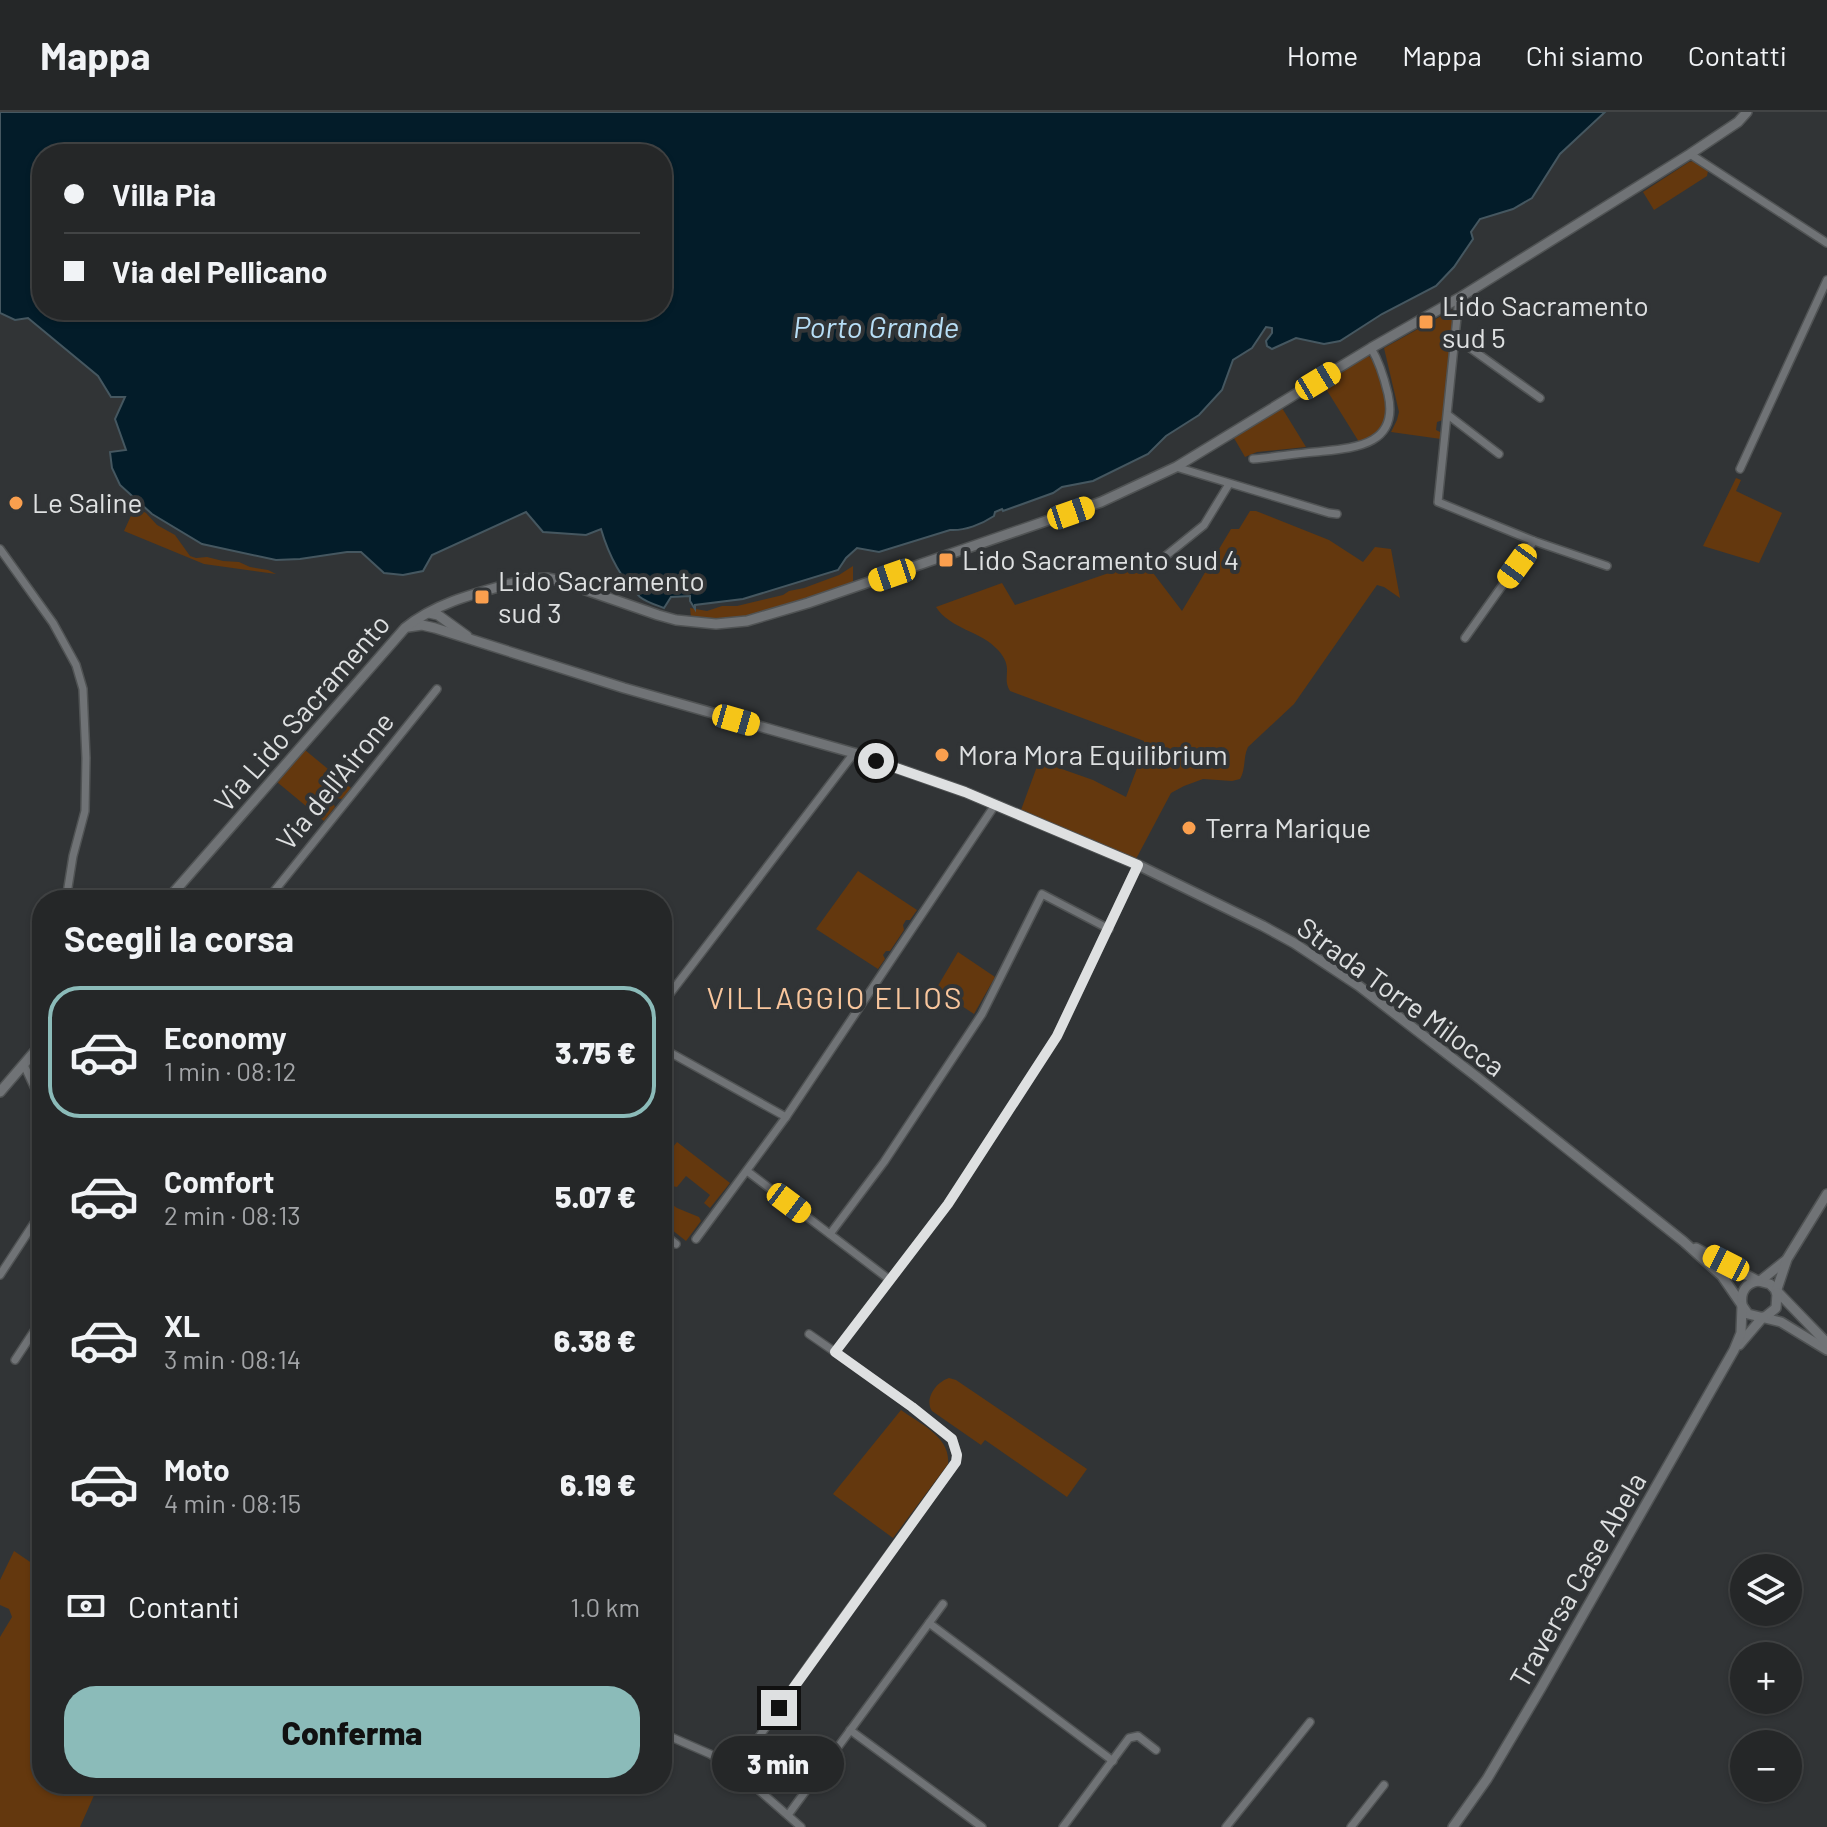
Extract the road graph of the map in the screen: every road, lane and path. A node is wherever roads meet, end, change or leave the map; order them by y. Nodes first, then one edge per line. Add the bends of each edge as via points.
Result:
1 (1747, 112) edge
2 (1690, 154) junction
3 (1827, 243) edge
4 (1827, 280) edge
5 (1459, 298) junction
6 (1456, 338) junction
7 (1371, 348) junction
8 (1540, 398) dead end
9 (1448, 415) junction
10 (1499, 454) dead end
11 (1253, 459) dead end
12 (1176, 467) junction
13 (1740, 469) dead end
14 (1229, 484) junction
15 (1427, 499) dead end
16 (1438, 502) junction
17 (1337, 514) dead end
18 (1534, 541) junction
19 (0, 549) edge
20 (1607, 566) dead end
21 (1152, 567) dead end
22 (454, 601) junction
23 (428, 612) junction
24 (405, 628) junction
25 (435, 628) junction
26 (457, 629) junction
27 (1465, 638) dead end
28 (473, 640) junction
29 (437, 689) dead end
30 (854, 753) junction
31 (995, 805) junction
32 (1138, 865) junction
33 (68, 890) edge
34 (176, 890) edge
35 (275, 890) edge
36 (1109, 929) junction
37 (672, 991) edge
38 (672, 1054) edge
39 (32, 1055) edge
40 (24, 1065) junction
41 (32, 1082) edge
42 (0, 1092) edge
43 (786, 1117) junction
44 (747, 1171) junction
45 (1827, 1194) edge
46 (32, 1226) edge
47 (830, 1234) junction
48 (696, 1239) dead end
49 (672, 1241) edge
50 (1683, 1241) junction
51 (676, 1244) dead end
52 (1787, 1259) junction
53 (0, 1275) edge
54 (890, 1280) junction
55 (1759, 1281) junction
56 (1776, 1293) junction
57 (1742, 1305) junction
58 (1764, 1317) junction
59 (32, 1334) edge
60 (809, 1334) dead end
61 (1827, 1343) edge
62 (1734, 1350) junction
63 (1827, 1350) edge
64 (835, 1352) junction
65 (15, 1360) dead end
66 (943, 1604) dead end
67 (929, 1623) junction
68 (1310, 1722) dead end
69 (850, 1730) junction
70 (672, 1737) edge
71 (1156, 1750) dead end
72 (1113, 1761) junction
73 (736, 1770) junction
74 (1384, 1785) dead end
75 (788, 1815) junction
76 (801, 1827) edge
77 (982, 1827) edge
78 (1063, 1827) edge
79 (1226, 1827) edge
80 (1351, 1827) edge
81 (1453, 1827) edge

1 - 2 street, Via Lido Sacramento
2 - 3 street
2 - 5 street, Via Lido Sacramento
4 - 13 street
5 - 6 street
5 - 7 street, Via Lido Sacramento
6 - 8 street
6 - 9 street
7 - 11 street via 1381,364 1390,404 1380,435 1361,447
7 - 12 street, Via Lido Sacramento
9 - 10 street
9 - 16 street
12 - 14 street
12 - 22 street, Via Lido Sacramento via 1101,502 747,621 676,620 547,578
14 - 17 street
14 - 21 street via 1204,525
15 - 16 street
16 - 18 street
18 - 20 street
18 - 27 street
19 - 33 street via 53,623 83,689 85,811
22 - 23 street, Via Lido Sacramento
22 - 26 street via 451,613
23 - 24 street, Via Lido Sacramento
23 - 25 street
23 - 26 street
24 - 25 street, Strada Torre Milocca
24 - 34 street, Via Lido Sacramento
25 - 28 street, Strada Torre Milocca
26 - 28 street
28 - 30 street, Strada Torre Milocca
29 - 35 street, Via dell'Airone
30 - 31 street, Strada Torre Milocca
30 - 37 street
31 - 32 street, Strada Torre Milocca
31 - 43 street
32 - 36 street
32 - 50 street, Strada Torre Milocca via 1283,937 1359,986
36 - 47 street via 1042,894 982,1014
36 - 54 street via 1057,1036 948,1204
38 - 43 street
39 - 40 street
40 - 41 street
40 - 42 street
43 - 44 street
44 - 47 street
44 - 48 street
45 - 52 street
46 - 53 street
47 - 54 street
49 - 51 street
50 - 55 street
50 - 57 street via 1722,1276
52 - 55 street
52 - 56 street
54 - 64 street
55 - 56 street
55 - 57 street via 1744,1289
56 - 58 street via 1776,1308
56 - 61 street
57 - 58 street via 1753,1317
57 - 62 street
58 - 62 street
58 - 63 street
59 - 65 street
60 - 64 street
62 - 81 street, Traversa Case Abela via 1541,1688
64 - 73 street via 952,1439 956,1462
66 - 67 street
67 - 69 street
67 - 72 street
68 - 79 street
69 - 75 street
69 - 77 street
70 - 73 street
71 - 72 street via 1138,1736 1129,1738
72 - 78 street
73 - 75 street
74 - 80 street
75 - 76 street

